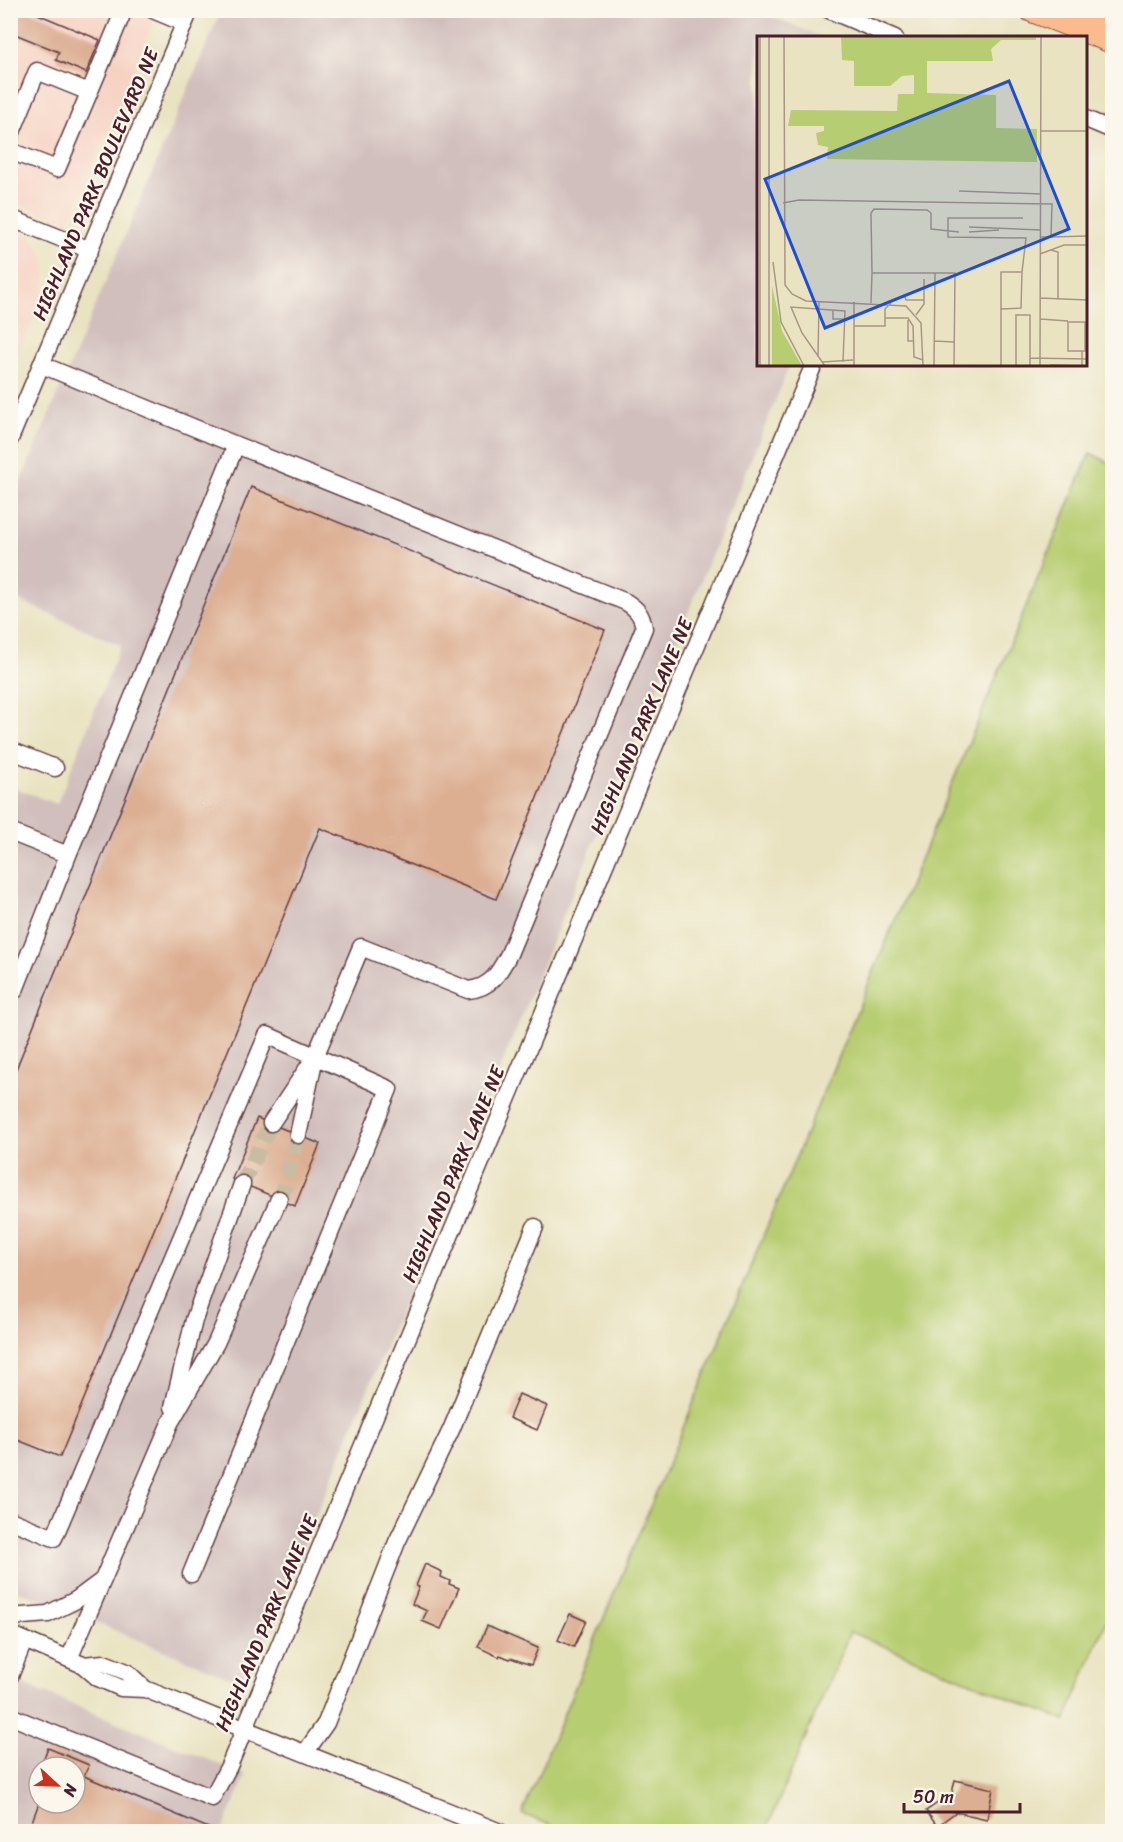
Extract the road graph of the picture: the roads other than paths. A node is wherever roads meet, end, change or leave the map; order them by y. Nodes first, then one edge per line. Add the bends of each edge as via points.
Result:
1 (124, 10) edge
2 (153, 10) edge
3 (829, 10) edge
4 (1032, 10) edge
5 (1083, 10) edge
6 (187, 17) edge
7 (1113, 23) edge
8 (890, 36) edge
9 (1113, 41) edge
10 (89, 92) junction
11 (1087, 119) edge
12 (1113, 130) edge
13 (10, 137) edge
14 (10, 151) edge
15 (10, 218) edge
16 (90, 250) junction
17 (42, 365) junction
18 (813, 366) edge
19 (10, 440) edge
20 (236, 445) junction
21 (10, 750) edge
22 (55, 768) dead end
23 (10, 832) edge
24 (68, 855) junction
25 (10, 988) edge
26 (315, 1057) junction
27 (271, 1123) tunnel mouth
28 (298, 1135) tunnel mouth
29 (242, 1184) tunnel mouth
30 (279, 1199) tunnel mouth
31 (536, 1227) dead end
32 (170, 1423) junction
33 (10, 1520) edge
34 (191, 1574) dead end
35 (103, 1580) junction
36 (10, 1617) edge
37 (17, 1638) edge
38 (76, 1662) junction
39 (10, 1676) edge
40 (10, 1716) edge
41 (245, 1728) junction
42 (305, 1753) junction
43 (500, 1832) edge

1 - 10 street
2 - 6 street
3 - 8 street
4 - 9 highway
5 - 7 highway
6 - 16 street, HIGHLAND PARK BOULEVARD NE
10 - 13 street via 37,71
10 - 14 street via 57,169
11 - 12 street
15 - 16 street
16 - 17 street, HIGHLAND PARK BOULEVARD NE
17 - 19 street, HIGHLAND PARK BOULEVARD NE
17 - 20 street
18 - 41 street, HIGHLAND PARK LANE NE
20 - 24 street
20 - 26 street via 626,602 642,616 644,628 501,970 479,989 468,990 362,947
21 - 22 street
23 - 24 street
24 - 25 street via 15,990
26 - 27 street
26 - 28 street
26 - 33 street via 267,1035 54,1538
26 - 34 street via 389,1089
29 - 32 street via 194,1320
30 - 32 street via 216,1343
31 - 42 street via 450,1430 397,1542 326,1723
32 - 35 street
35 - 36 street via 48,1614
35 - 38 street
37 - 38 street
37 - 39 street
38 - 41 street via 104,1663 127,1672 145,1689
40 - 41 street, HIGHLAND PARK LANE NE via 212,1798
41 - 42 street
42 - 43 street

